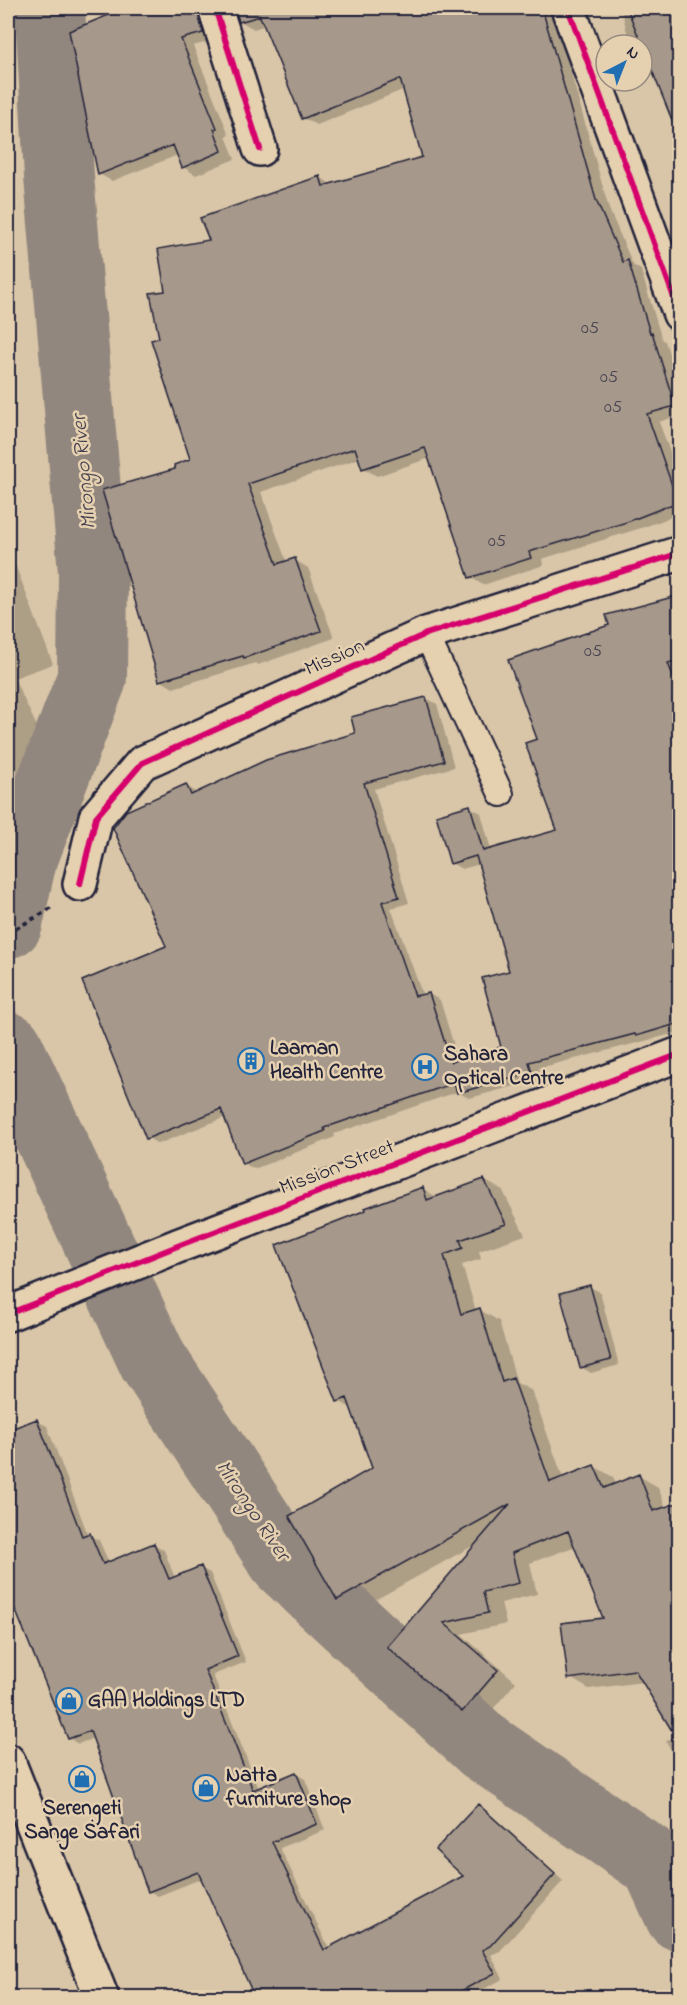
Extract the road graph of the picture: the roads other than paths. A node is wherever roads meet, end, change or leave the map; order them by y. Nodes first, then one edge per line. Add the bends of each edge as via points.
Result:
1 (216, 8) edge
2 (568, 8) edge
3 (261, 148) dead end
4 (680, 314) edge
5 (680, 553) edge
6 (426, 634) junction
7 (501, 794) dead end
8 (80, 884) dead end
9 (680, 1054) edge
10 (8, 1314) edge
11 (10, 1771) edge
12 (102, 1998) edge

1 - 3 main road
2 - 4 main road
5 - 6 main road, Mission
6 - 7 lane
6 - 8 main road, Mission via 142,763 96,817
9 - 10 main road, Mission Street
11 - 12 main road

